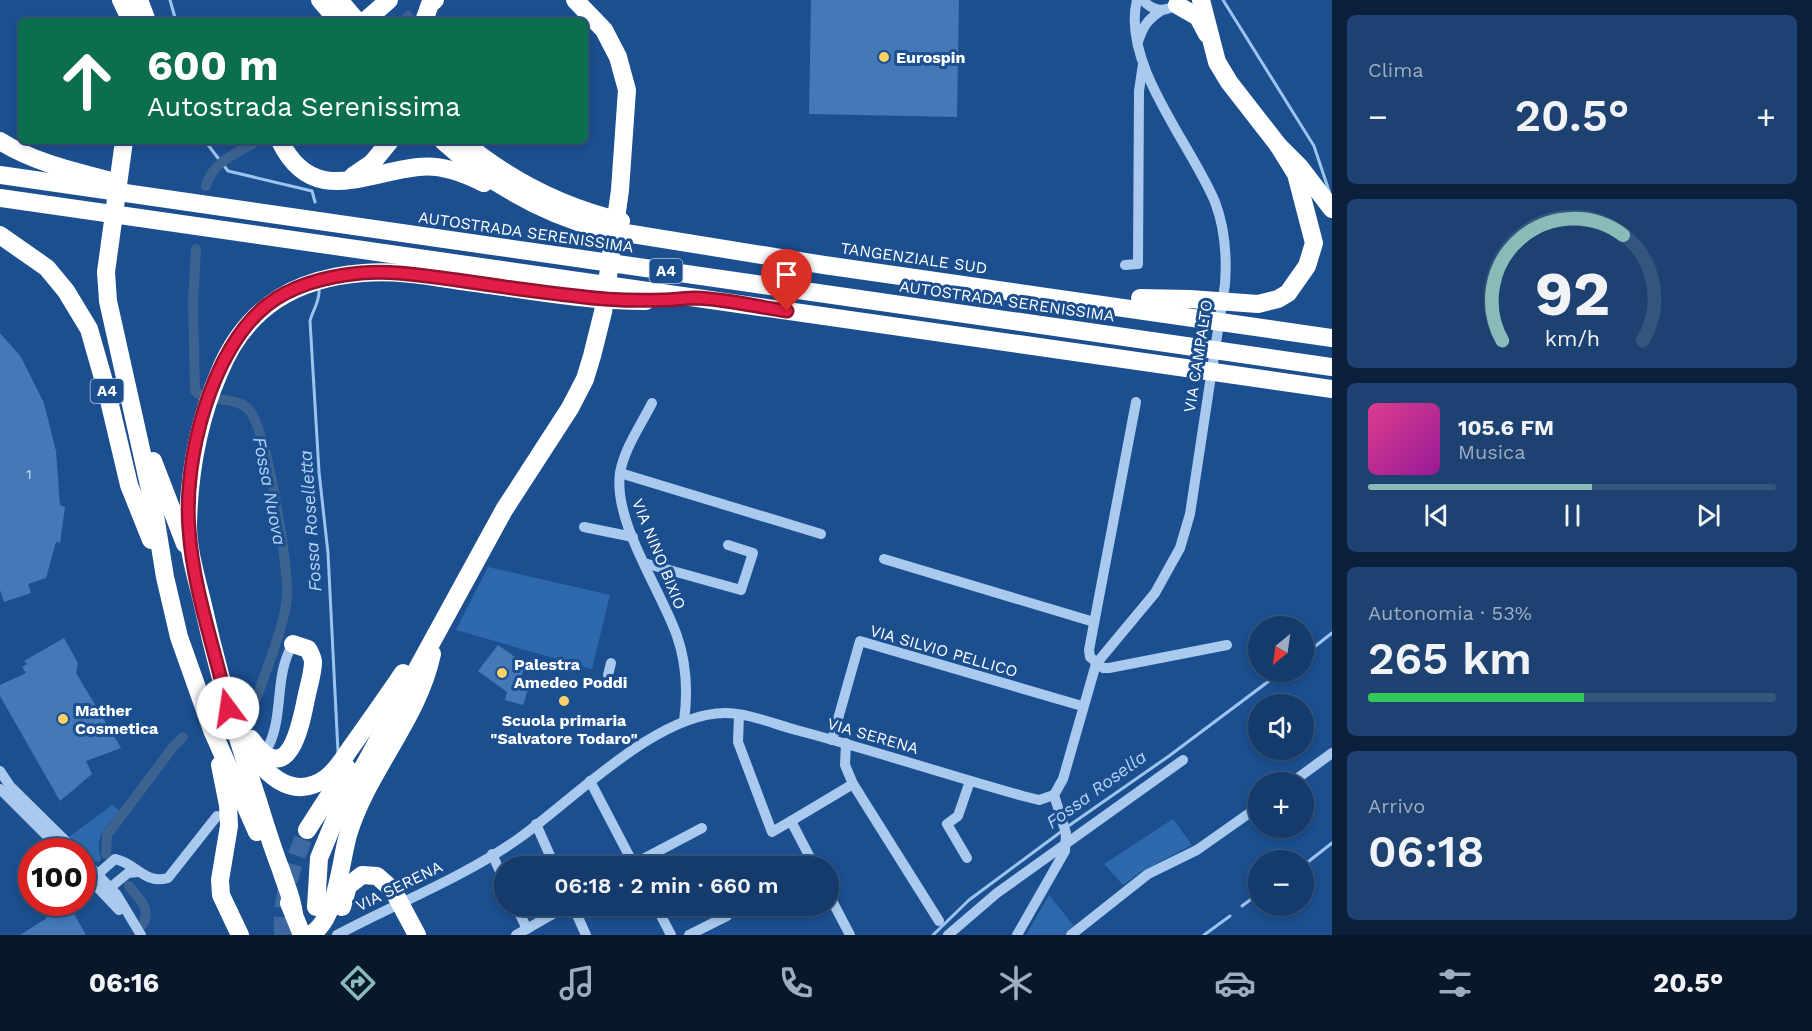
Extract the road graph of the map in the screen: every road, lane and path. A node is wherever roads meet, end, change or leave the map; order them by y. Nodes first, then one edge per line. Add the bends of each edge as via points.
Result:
1 (121, 0) edge
2 (139, 0) edge
3 (320, 0) edge
4 (339, 0) edge
5 (389, 0) edge
6 (435, 0) edge
7 (561, 0) edge
8 (575, 0) edge
9 (1137, 0) edge
10 (1143, 0) edge
11 (1201, 0) edge
12 (1174, 5) edge
13 (130, 18) edge
14 (146, 18) edge
15 (335, 18) edge
16 (362, 18) edge
17 (366, 18) edge
18 (425, 18) edge
19 (582, 18) edge
20 (588, 24) edge
21 (1210, 40) junction
22 (1138, 44) junction
23 (618, 57) junction
24 (1143, 62) junction
25 (0, 141) edge
26 (124, 144) edge
27 (282, 144) edge
28 (388, 144) edge
29 (447, 144) edge
30 (466, 144) edge
31 (474, 144) edge
32 (1278, 145) junction
33 (499, 169) junction
34 (0, 175) edge
35 (334, 182) junction
36 (0, 198) edge
37 (196, 204) junction
38 (536, 205) junction
39 (1332, 209) edge
40 (0, 235) edge
41 (1125, 265) dead end
42 (697, 298) junction
43 (1140, 298) junction
44 (1332, 326) edge
45 (1332, 338) edge
46 (1332, 367) edge
47 (125, 383) junction
48 (1332, 389) edge
49 (1136, 402) dead end
50 (652, 403) dead end
51 (620, 473) junction
52 (584, 527) dead end
53 (821, 534) dead end
54 (633, 537) junction
55 (728, 545) dead end
56 (884, 559) dead end
57 (644, 563) junction
58 (193, 565) junction
59 (165, 578) junction
60 (1094, 622) junction
61 (437, 631) junction
62 (293, 644) joint
63 (1227, 645) dead end
64 (611, 663) dead end
65 (1096, 664) junction
66 (608, 675) dead end
67 (228, 705) junction
68 (1082, 706) junction
69 (739, 715) junction
70 (684, 721) junction
71 (212, 730) junction
72 (832, 740) junction
73 (846, 743) junction
74 (268, 745) dead end
75 (1332, 753) edge
76 (1183, 760) dead end
77 (0, 771) edge
78 (1306, 772) edge
79 (970, 781) junction
80 (590, 782) junction
81 (853, 784) junction
82 (0, 789) edge
83 (1054, 795) junction
84 (1248, 814) edge
85 (217, 816) dead end
86 (791, 821) junction
87 (536, 824) junction
88 (702, 828) dead end
89 (308, 830) tunnel mouth
90 (1066, 837) junction
91 (49, 838) edge
92 (63, 838) edge
93 (492, 854) junction
94 (550, 856) edge
95 (627, 856) edge
96 (650, 856) edge
97 (809, 856) edge
98 (494, 858) edge
99 (967, 858) dead end
100 (96, 870) edge
101 (138, 872) junction
102 (99, 873) junction
103 (96, 885) edge
104 (111, 887) junction
105 (400, 903) junction
106 (316, 907) dead end
107 (294, 914) junction
108 (839, 914) edge
109 (520, 916) edge
110 (549, 916) edge
111 (577, 916) edge
112 (661, 916) edge
113 (727, 916) dead end
114 (939, 921) dead end
115 (236, 928) edge
116 (526, 929) junction
117 (136, 935) edge
118 (141, 935) edge
119 (251, 935) edge
120 (302, 935) edge
121 (310, 935) edge
122 (324, 935) edge
123 (337, 935) edge
124 (417, 935) edge
125 (516, 935) edge
126 (586, 935) edge
127 (671, 935) edge
128 (690, 935) edge
129 (850, 935) edge
130 (948, 935) edge
131 (1017, 935) edge
132 (1071, 935) edge

1 - 13 highway
2 - 14 highway
3 - 15 highway
4 - 16 highway
5 - 17 highway
6 - 18 highway
7 - 19 highway
8 - 23 highway via 604,30
9 - 22 street, VIA CAMPALTO via 1134,28
10 - 12 street via 1152,8
11 - 21 highway
12 - 21 highway via 1198,17
12 - 22 street via 1149,19
20 - 23 highway
21 - 32 highway via 1229,82
22 - 24 street, VIA CAMPALTO
23 - 61 highway via 627,90 620,190 603,312 585,380 504,510
24 - 41 street via 1139,92 1138,264
24 - 65 street, VIA CAMPALTO via 1214,201 1225,240 1225,284 1190,514 1180,549 1155,593
25 - 37 highway, A4 via 46,162
26 - 47 highway, A4 via 106,272
27 - 35 highway via 303,171
28 - 35 highway via 372,164 354,176
29 - 38 highway, TANGENZIALE SUD via 480,172
30 - 33 highway, TANGENZIALE SUD
31 - 33 highway
32 - 39 highway
32 - 43 highway via 1296,174 1314,243 1307,266 1288,293 1269,303 1251,305
33 - 43 highway, TANGENZIALE SUD via 546,196 632,224
34 - 37 highway, AUTOSTRADA SERENISSIMA / A4
35 - 38 highway via 434,166 468,175
36 - 42 highway, A4
37 - 46 highway, AUTOSTRADA SERENISSIMA / A4
38 - 45 highway, TANGENZIALE SUD via 579,223 633,236
40 - 59 highway, A4 via 47,268 89,329 129,485
42 - 48 highway, A4
42 - 58 highway, A4 via 636,301 578,297 405,273 363,273 323,279 295,289 269,303 237,337 209,397 192,461 188,527
43 - 44 highway, TANGENZIALE SUD
47 - 58 highway, A4
47 - 59 highway, A4 via 153,503
49 - 60 street
50 - 51 street, VIA NINO BIXIO
51 - 53 street
51 - 54 street, VIA NINO BIXIO via 620,495
52 - 54 street
54 - 57 street, VIA NINO BIXIO
55 - 57 street via 753,553 741,590
56 - 60 street
57 - 70 street, VIA NINO BIXIO via 681,654 687,690
58 - 67 highway, A4
59 - 71 highway, A4 via 179,638
60 - 65 street via 1089,650
61 - 67 highway via 423,645 333,773 314,785 297,787 274,780 255,759
61 - 89 highway
61 - 106 highway via 328,833 319,858
61 - 121 highway via 427,677 358,807 328,914
62 - 67 highway, A4 via 308,649 313,662 299,733 286,755 271,757 259,750
62 - 74 street via 280,677 275,732
63 - 65 street via 1115,668
64 - 66 street
65 - 68 street
67 - 107 highway, A4 via 292,895
68 - 72 street, VIA SILVIO PELLICO via 860,641
68 - 83 street via 1063,779
69 - 70 street, VIA SERENA via 717,714
69 - 72 street, VIA SERENA
69 - 86 street via 738,742 772,832
70 - 80 street, VIA SERENA
71 - 107 highway, A4
71 - 115 highway, A4 via 228,806 221,895
72 - 73 street, VIA SERENA
73 - 79 street, VIA SERENA
73 - 81 street via 845,765
75 - 78 street
76 - 90 street
77 - 92 street
79 - 83 street, VIA SERENA via 1039,800
79 - 99 street via 957,816 947,824
80 - 87 street, VIA SERENA
80 - 95 street
81 - 86 street
81 - 114 street
82 - 91 street
83 - 90 street
84 - 132 street via 1197,850 1148,874
85 - 101 street via 168,878 151,880
86 - 97 street
87 - 93 street, VIA SERENA
87 - 94 street
88 - 96 street
90 - 130 street
90 - 131 street via 1065,851
93 - 98 street
93 - 105 street, VIA SERENA
100 - 102 street
101 - 102 street via 115,859
101 - 104 street via 128,873
102 - 104 street
103 - 117 street via 113,901
104 - 118 street
105 - 122 highway via 393,890 377,876 362,875 348,886 343,906
105 - 123 street, VIA SERENA
105 - 124 highway
107 - 120 highway, A4
108 - 129 street
109 - 116 street
110 - 116 street
111 - 126 street
112 - 127 street
113 - 128 street
115 - 119 highway
116 - 125 street

